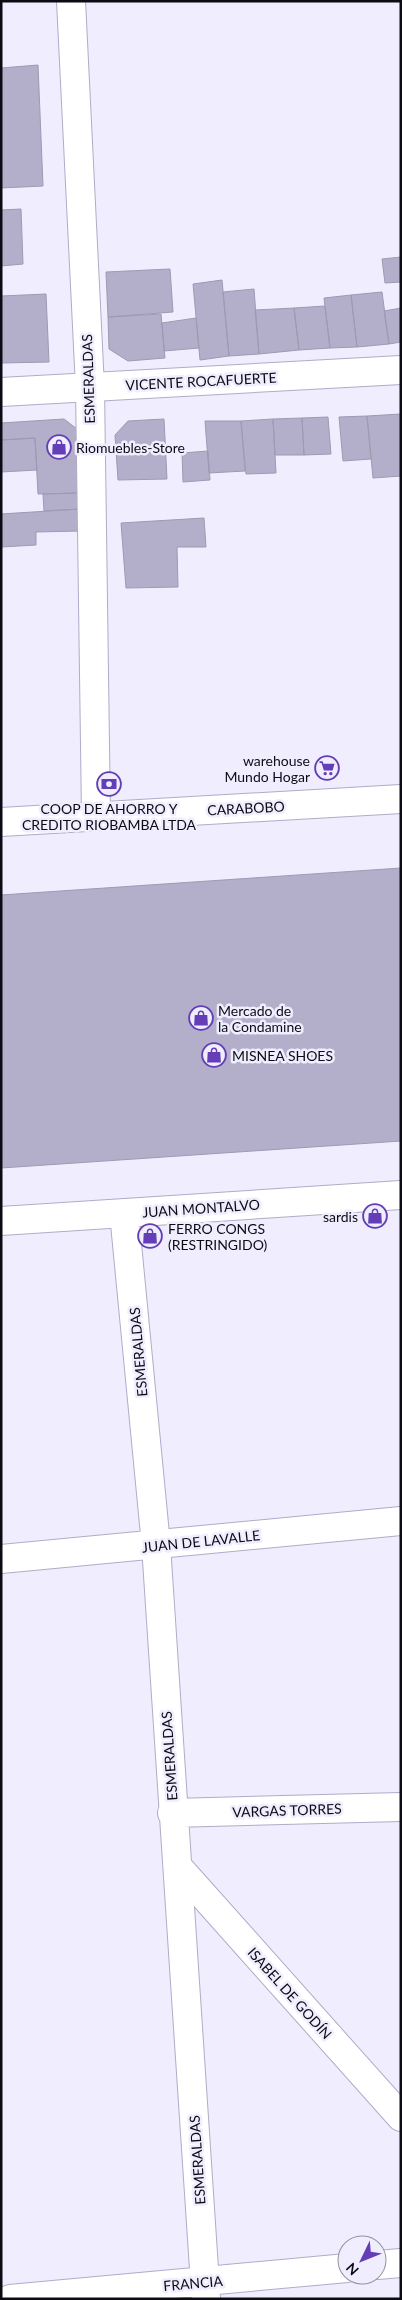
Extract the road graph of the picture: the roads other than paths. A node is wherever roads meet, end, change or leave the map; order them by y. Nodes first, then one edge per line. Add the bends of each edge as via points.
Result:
1 (71, 1) edge
2 (401, 370) edge
3 (90, 387) junction
4 (1, 392) edge
5 (401, 799) edge
6 (96, 816) junction
7 (1, 822) edge
8 (401, 1195) edge
9 (124, 1213) junction
10 (1, 1221) edge
11 (401, 1521) edge
12 (156, 1545) junction
13 (1, 1559) edge
14 (401, 1807) edge
15 (172, 1813) junction
16 (178, 1868) junction
17 (401, 2117) edge
18 (401, 2263) edge
19 (387, 2264) edge
20 (337, 2270) edge
21 (205, 2290) edge
22 (10, 2299) edge

1 - 3 street, ESMERALDAS
2 - 3 street, VICENTE ROCAFUERTE
3 - 4 street, VICENTE ROCAFUERTE
3 - 6 street, ESMERALDAS
5 - 6 street, CARABOBO
6 - 7 street, CARABOBO
8 - 9 street, JUAN MONTALVO
9 - 10 street, JUAN MONTALVO
9 - 12 street, ESMERALDAS
11 - 12 street, JUAN DE LAVALLE
12 - 13 street, JUAN DE LAVALLE
12 - 15 street, ESMERALDAS
14 - 15 street, VARGAS TORRES
15 - 16 street, ESMERALDAS
16 - 17 street, ISABEL DE GODÍN
16 - 21 street, ESMERALDAS
18 - 19 street
20 - 21 street, FRANCIA
21 - 22 street, FRANCIA

